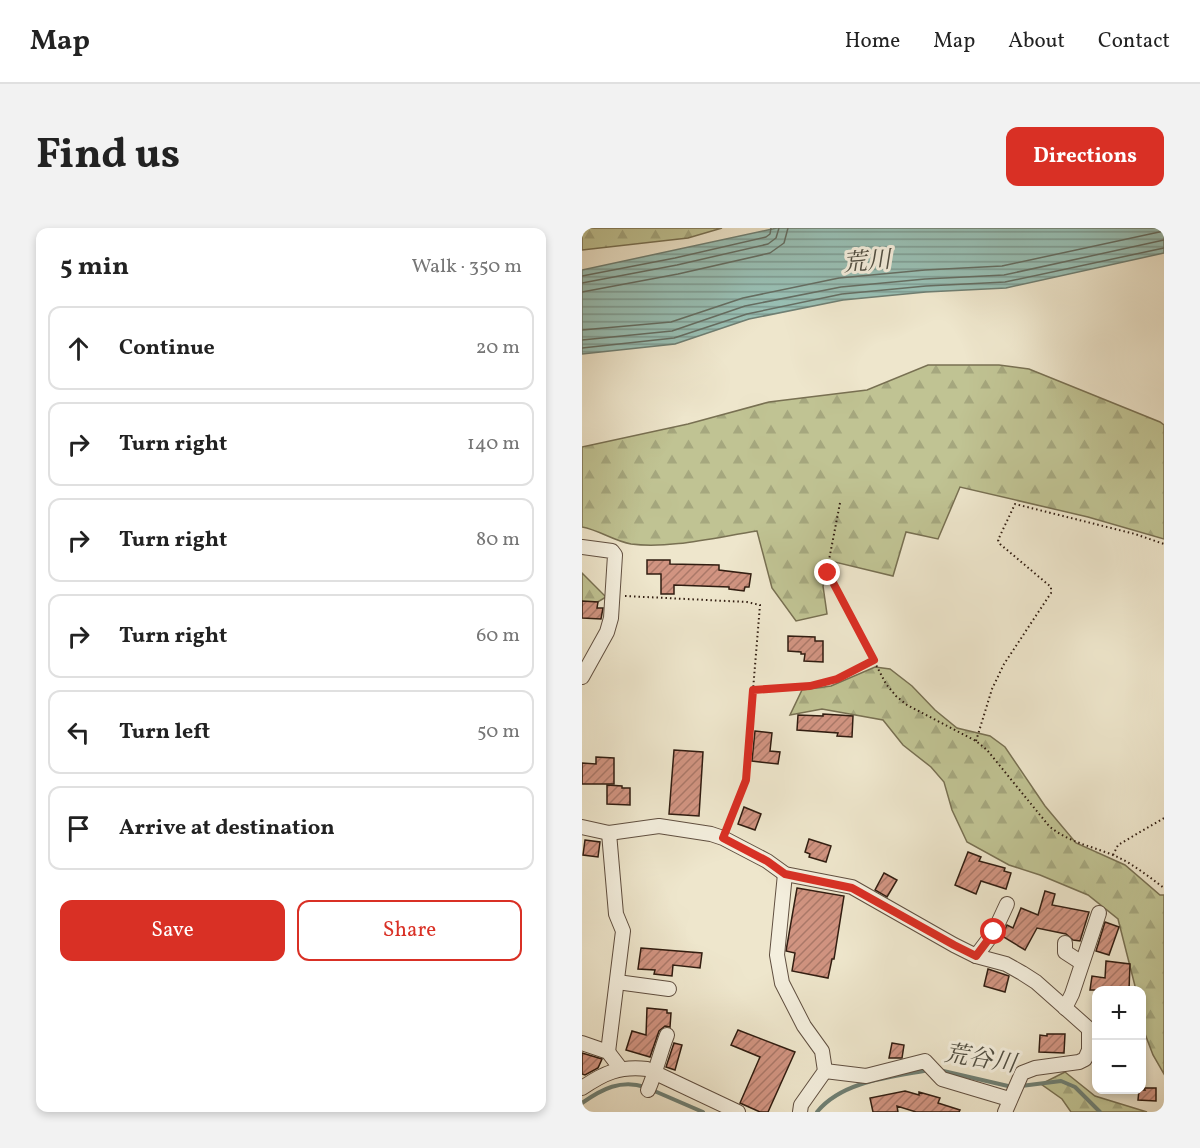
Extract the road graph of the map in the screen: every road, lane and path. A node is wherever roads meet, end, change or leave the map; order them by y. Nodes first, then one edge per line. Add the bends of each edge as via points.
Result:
1 (840, 503) dead end
2 (1164, 544) edge
3 (582, 547) edge
4 (613, 596) junction
5 (874, 660) junction
6 (582, 677) edge
7 (753, 690) junction
8 (976, 741) junction
9 (1164, 818) edge
10 (582, 827) edge
11 (609, 833) junction
12 (723, 838) junction
13 (1113, 855) junction
14 (785, 874) junction
15 (1164, 888) edge
16 (1007, 904) dead end
17 (1099, 913) dead end
18 (1065, 943) dead end
19 (976, 956) junction
20 (1082, 963) junction
21 (617, 982) junction
22 (669, 988) dead end
23 (1065, 1008) junction
24 (667, 1035) dead end
25 (582, 1043) edge
26 (608, 1052) junction
27 (621, 1070) junction
28 (825, 1071) junction
29 (655, 1073) junction
30 (582, 1088) edge
31 (648, 1090) dead end
32 (1007, 1106) edge
33 (738, 1112) edge
34 (800, 1112) edge

1 - 5 path via 828,573
2 - 8 path via 1015,504 998,540 1051,586 1051,593 1004,664
3 - 4 street via 612,551 615,555
4 - 6 street via 608,632
4 - 7 path via 760,605
5 - 7 path via 837,679 810,686
5 - 8 path via 886,684 907,705
7 - 12 path via 746,780
8 - 13 path via 1049,826 1060,835
9 - 13 path via 1118,845
10 - 11 street
11 - 12 street via 659,826
11 - 21 street via 616,914 623,931
12 - 14 street
13 - 15 path
14 - 19 street via 852,888
14 - 28 street via 777,955 782,983 822,1051
16 - 19 street via 994,932
17 - 20 street
18 - 20 street via 1065,952
19 - 23 street via 1022,973
20 - 23 street
21 - 22 street
21 - 26 street
23 - 32 street via 1089,1029 1085,1059 1022,1073
24 - 29 street
25 - 26 street
26 - 27 street
27 - 29 street via 634,1068
27 - 30 street via 609,1072
28 - 32 street via 866,1076 925,1061 942,1079
28 - 34 street
29 - 31 street
29 - 33 street

